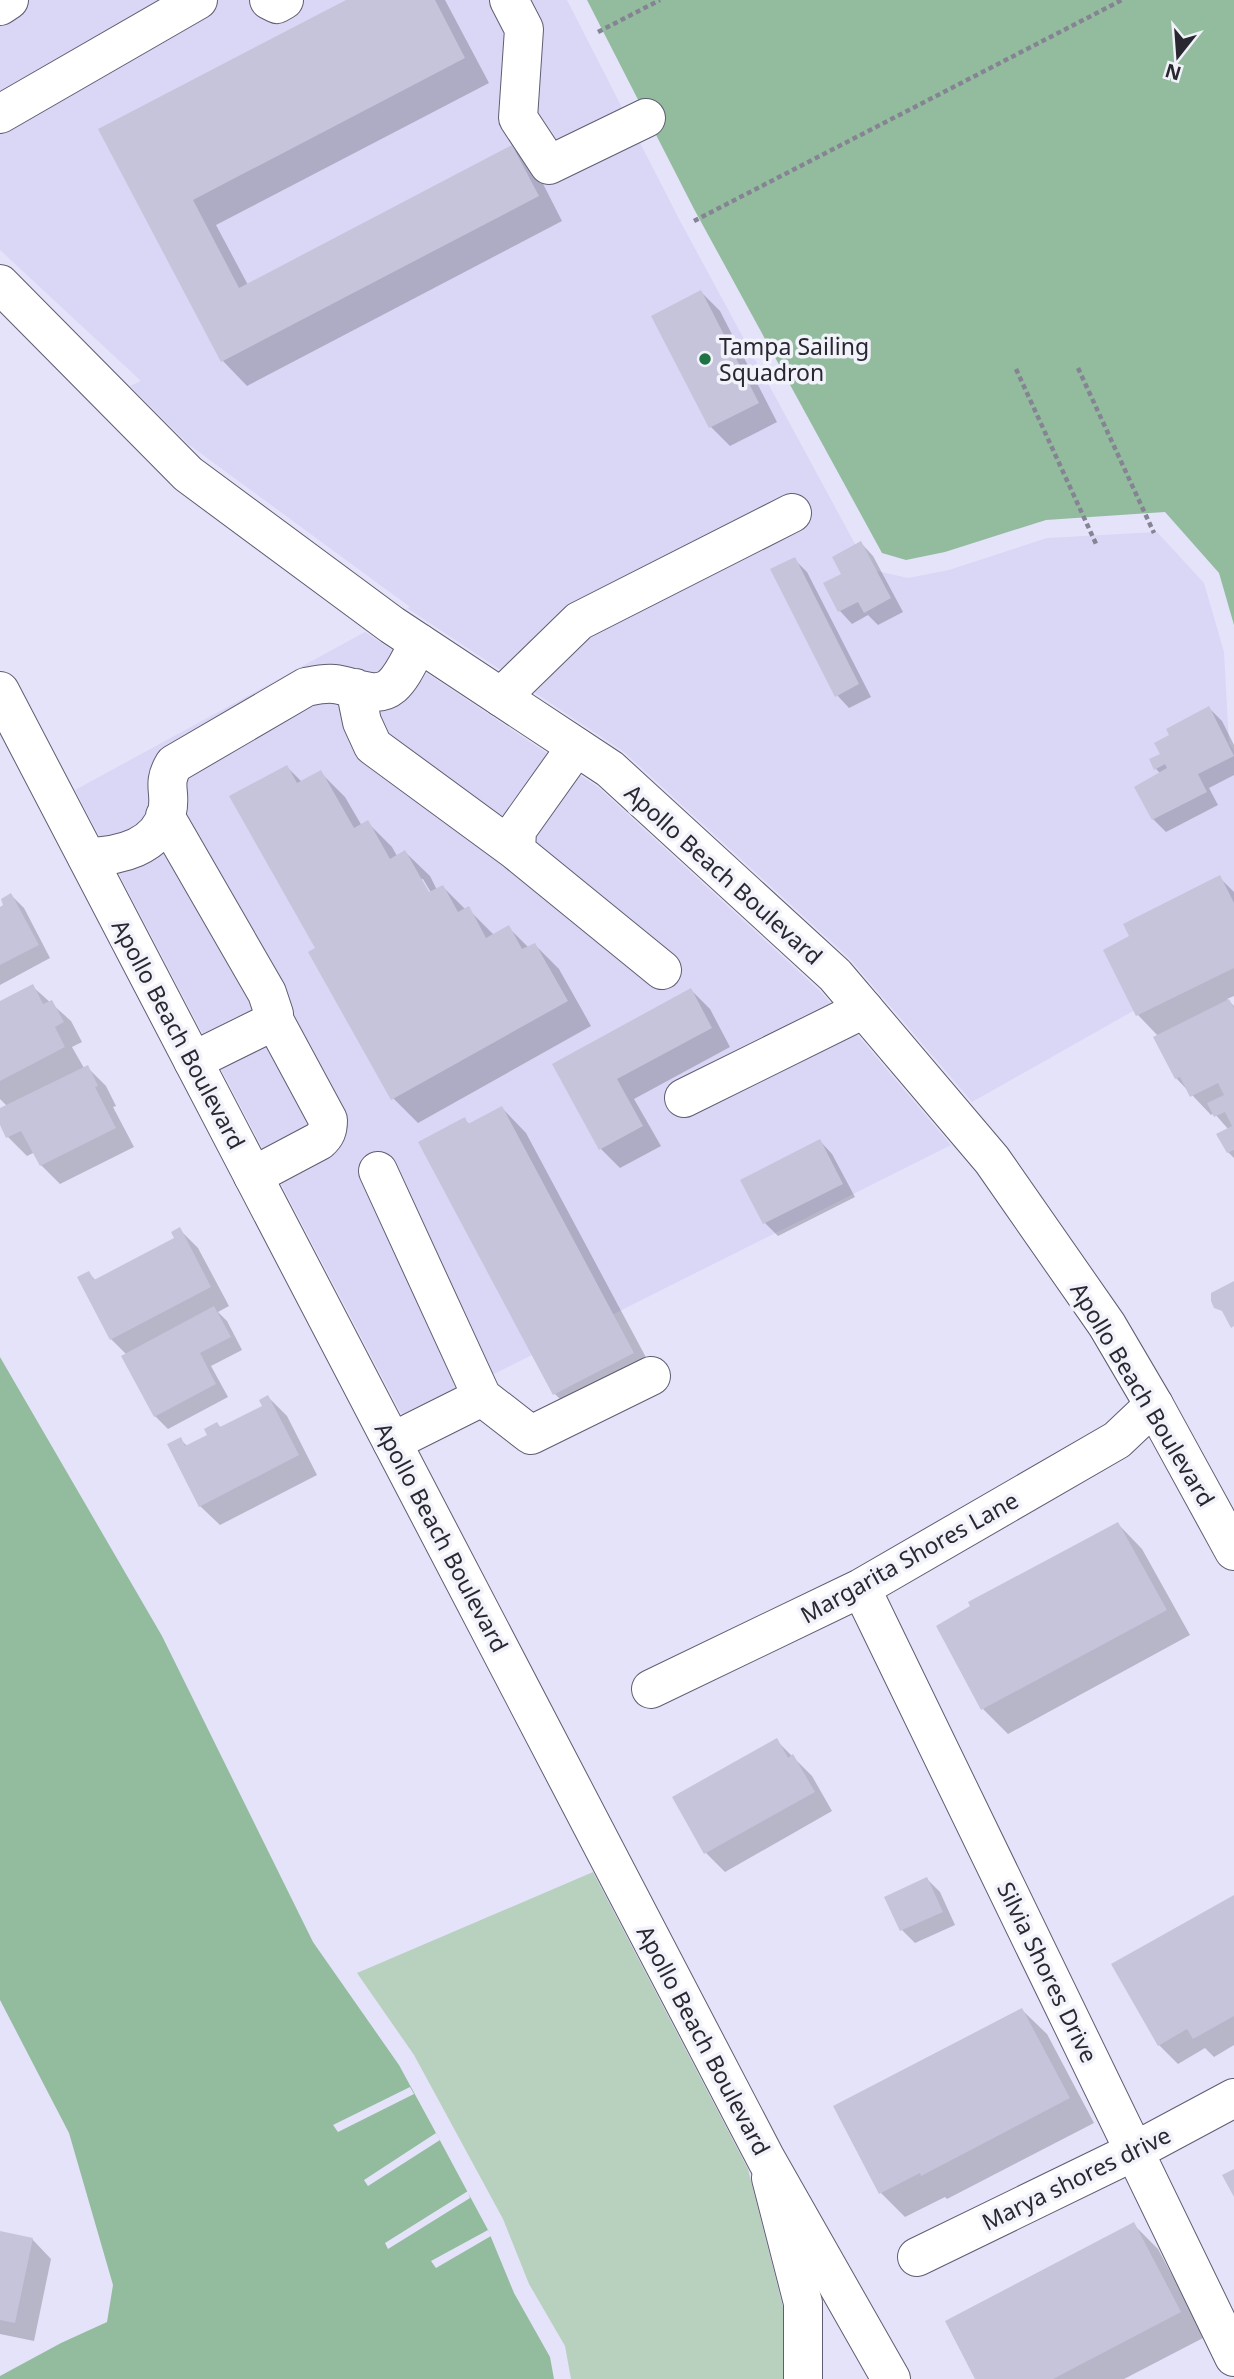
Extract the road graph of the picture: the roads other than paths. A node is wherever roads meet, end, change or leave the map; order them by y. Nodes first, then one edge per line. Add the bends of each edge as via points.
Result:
1 (9, 0) edge
2 (198, 0) edge
3 (269, 0) edge
4 (284, 0) edge
5 (509, 0) edge
6 (0, 6) edge
7 (1, 112) edge
8 (646, 118) dead end
9 (0, 284) edge
10 (792, 513) dead end
11 (419, 643) junction
12 (355, 688) junction
13 (0, 691) edge
14 (501, 697) junction
15 (576, 747) junction
16 (166, 816) junction
17 (516, 851) junction
18 (87, 857) junction
19 (662, 970) dead end
20 (864, 1009) junction
21 (273, 1018) junction
22 (194, 1061) junction
23 (684, 1098) dead end
24 (378, 1171) dead end
25 (253, 1176) junction
26 (651, 1376) dead end
27 (481, 1397) junction
28 (1154, 1405) junction
29 (392, 1442) junction
30 (1234, 1551) edge
31 (861, 1588) junction
32 (651, 1689) dead end
33 (1234, 2098) edge
34 (1135, 2151) junction
35 (766, 2159) junction
36 (917, 2256) dead end
37 (1234, 2357) edge
38 (803, 2379) edge
39 (891, 2379) edge

1 - 6 main road
2 - 7 main road
3 - 4 main road via 277,4
5 - 8 main road via 524,29 518,118 549,164
9 - 11 main road, Apollo Beach Boulevard via 188,474
10 - 14 main road via 579,621
11 - 12 main road via 391,687 374,693
11 - 14 main road, Apollo Beach Boulevard
12 - 16 main road via 306,687 174,764 166,784
12 - 17 main road via 373,746
13 - 18 main road, Apollo Beach Boulevard
14 - 15 main road, Apollo Beach Boulevard
15 - 17 main road via 517,830
15 - 20 main road, Apollo Beach Boulevard via 610,769 835,975
16 - 18 main road via 146,841 129,852
16 - 21 main road via 267,993
17 - 19 main road
18 - 22 main road, Apollo Beach Boulevard
20 - 23 main road
20 - 28 main road, Apollo Beach Boulevard via 992,1160 1107,1325
21 - 22 main road
21 - 25 main road via 328,1120 328,1128 319,1141
22 - 25 main road, Apollo Beach Boulevard
24 - 27 main road
25 - 29 main road, Apollo Beach Boulevard
26 - 27 main road via 531,1435
27 - 29 main road
28 - 30 main road, Apollo Beach Boulevard
28 - 31 main road, Margarita Shores Lane via 1117,1440
29 - 35 main road, Apollo Beach Boulevard
31 - 32 main road, Margarita Shores Lane
31 - 34 main road, Silvia Shores Drive
33 - 34 main road, Marya shores drive
34 - 36 main road, Marya shores drive
34 - 37 main road, Silvia Shores Drive
35 - 38 main road via 803,2303
35 - 39 main road, Apollo Beach Boulevard

